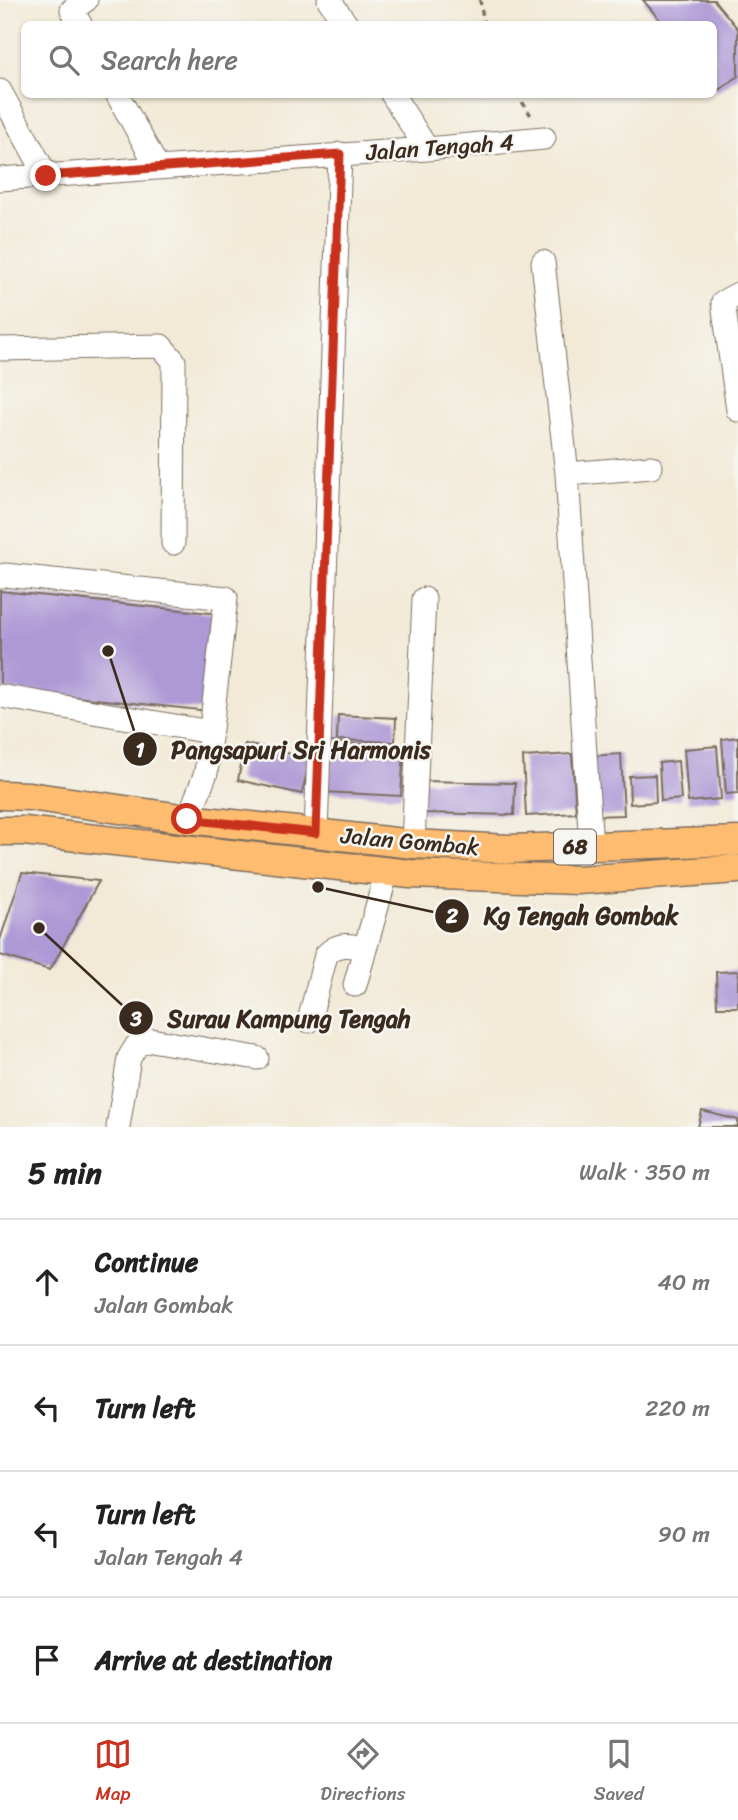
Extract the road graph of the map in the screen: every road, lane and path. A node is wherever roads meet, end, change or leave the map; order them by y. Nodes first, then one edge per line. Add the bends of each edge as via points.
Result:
1 (329, 0) edge
2 (480, 0) edge
3 (344, 21) edge
4 (483, 21) edge
5 (0, 91) edge
6 (119, 98) edge
7 (395, 98) edge
8 (544, 138) dead end
9 (427, 149) junction
10 (340, 154) junction
11 (158, 168) junction
12 (46, 176) junction
13 (0, 179) edge
14 (543, 262) dead end
15 (738, 294) edge
16 (0, 349) edge
17 (738, 410) edge
18 (651, 467) dead end
19 (567, 474) junction
20 (173, 543) dead end
21 (0, 577) edge
22 (424, 599) dead end
23 (0, 696) edge
24 (210, 732) junction
25 (0, 784) edge
26 (0, 795) edge
27 (29, 796) junction
28 (187, 819) junction
29 (0, 831) edge
30 (316, 833) junction
31 (738, 841) edge
32 (413, 844) junction
33 (591, 846) junction
34 (738, 869) edge
35 (387, 871) junction
36 (365, 948) junction
37 (355, 985) dead end
38 (309, 1021) dead end
39 (257, 1058) dead end
40 (118, 1127) edge

1 - 3 street
2 - 4 path
5 - 12 street
6 - 11 street
7 - 9 street
8 - 9 street, Jalan Tengah 4
9 - 10 street, Jalan Tengah 4
10 - 11 street, Jalan Tengah 4
10 - 30 street
11 - 12 street, Jalan Tengah 4
12 - 13 street, Jalan Tengah 4
14 - 19 street
15 - 17 street via 723,302
16 - 20 street via 161,346 174,361
18 - 19 street
19 - 33 street
21 - 24 street via 226,598
22 - 32 street
23 - 24 street
24 - 28 street via 206,773
25 - 27 street
26 - 27 main road, Jalan Gombak / 68
27 - 28 main road, Jalan Gombak / 68
28 - 30 main road, Jalan Gombak / 68
29 - 35 main road, Jalan Gombak / 68
30 - 32 main road, Jalan Gombak / 68
31 - 33 main road, Jalan Gombak / 68
32 - 33 main road, Jalan Gombak / 68 via 509,849
34 - 35 main road, Jalan Gombak / 68 via 578,880
35 - 36 street
36 - 37 street
36 - 38 street via 344,944 326,955
39 - 40 street via 152,1040 137,1045 129,1058

